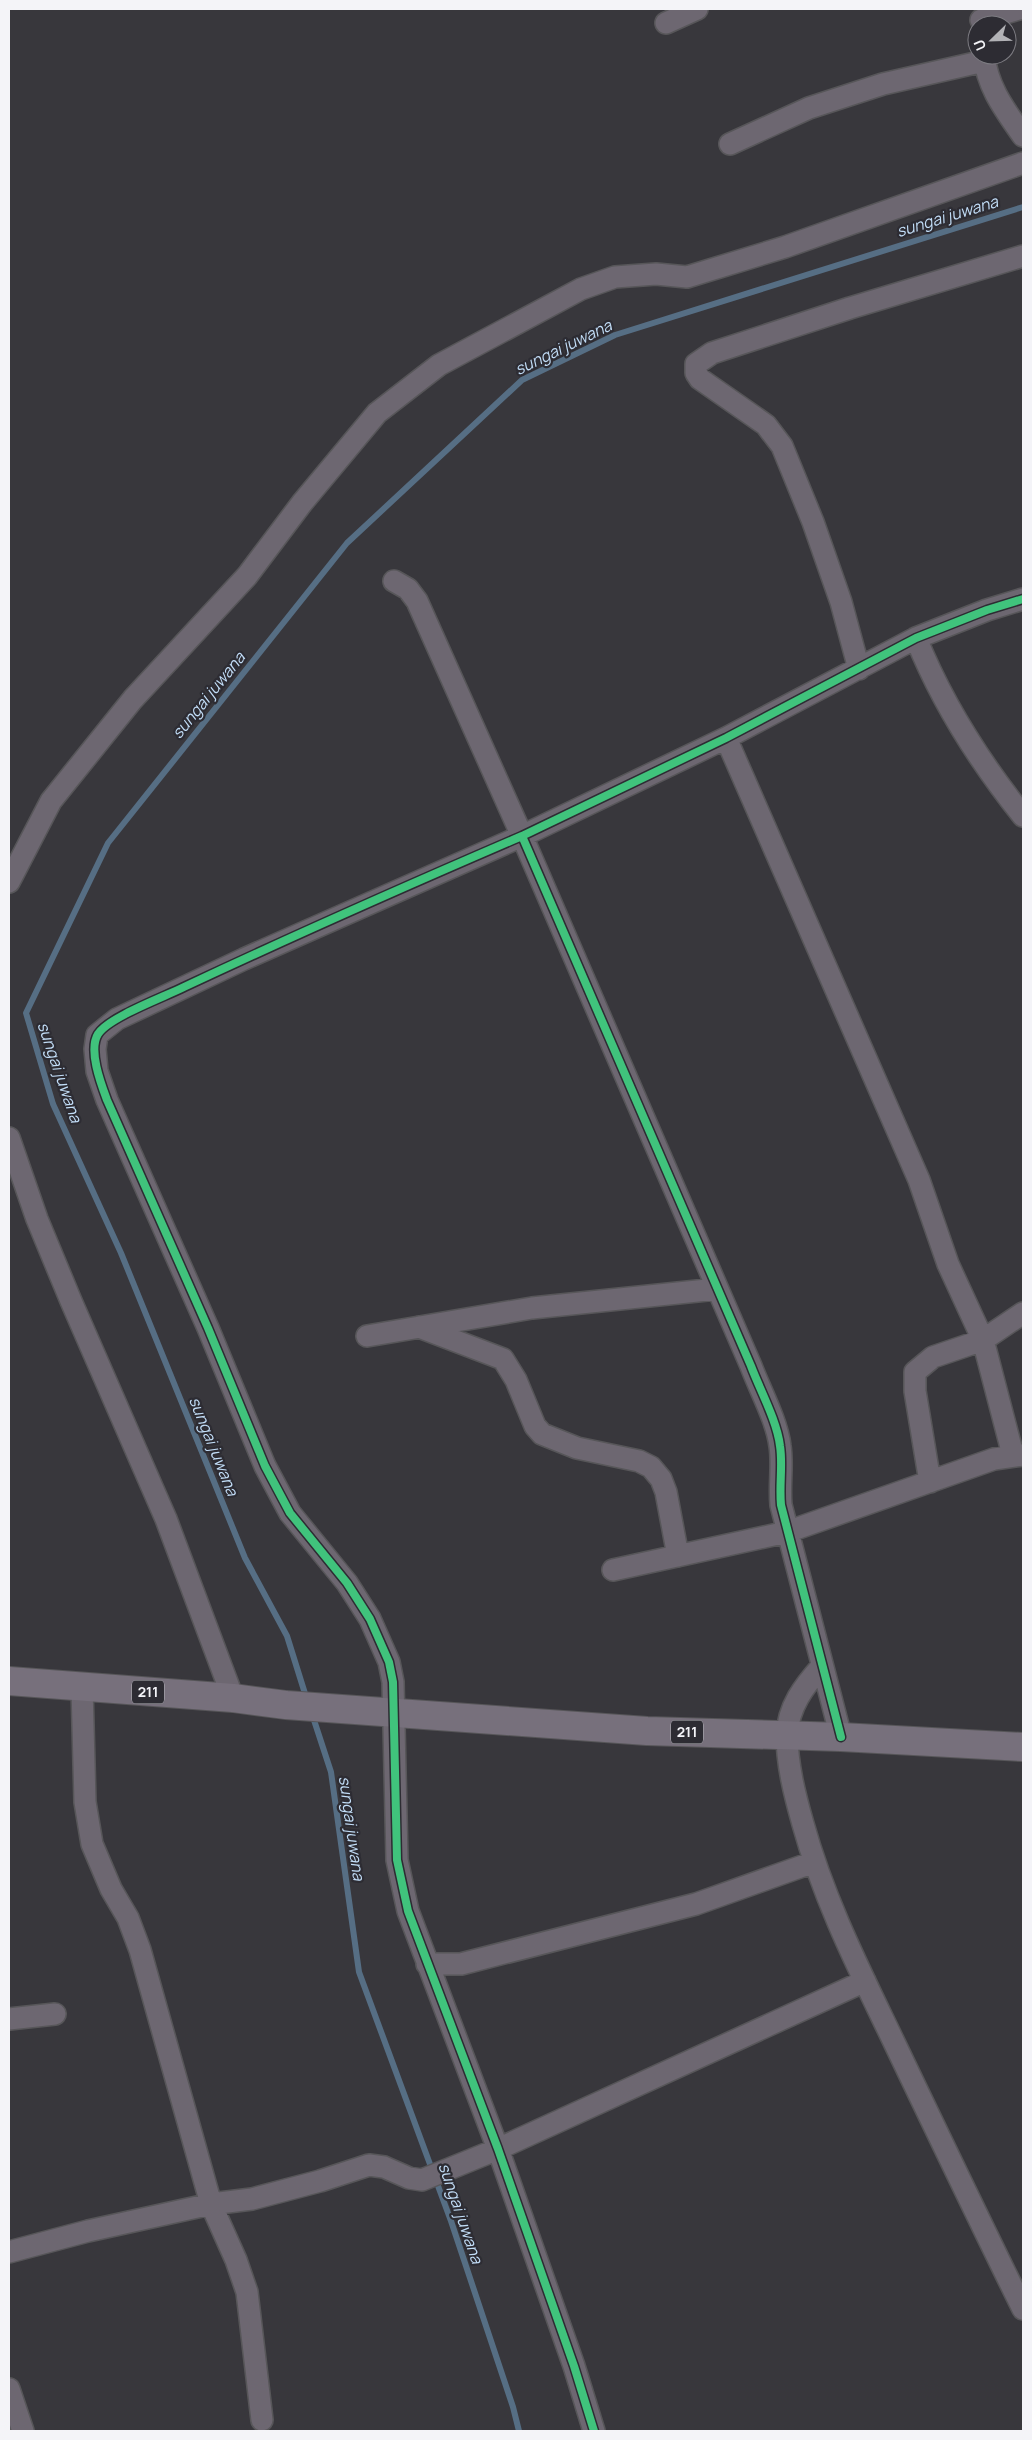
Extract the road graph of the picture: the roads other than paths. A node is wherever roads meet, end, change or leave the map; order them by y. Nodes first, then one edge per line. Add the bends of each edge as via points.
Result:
1 (697, 9) edge
2 (1019, 9) edge
3 (993, 15) edge
4 (666, 23) dead end
5 (967, 62) edge
6 (985, 65) edge
7 (1023, 136) edge
8 (730, 144) dead end
9 (1023, 163) edge
10 (1023, 256) edge
11 (394, 581) dead end
12 (1023, 599) edge
13 (916, 638) junction
14 (859, 669) junction
15 (726, 738) junction
16 (1023, 816) edge
17 (522, 836) junction
18 (9, 882) edge
19 (9, 1138) edge
20 (717, 1289) junction
21 (1023, 1313) edge
22 (419, 1327) junction
23 (367, 1336) dead end
24 (983, 1340) junction
25 (1018, 1455) edge
26 (930, 1482) junction
27 (787, 1532) junction
28 (678, 1556) junction
29 (613, 1570) dead end
30 (822, 1666) junction
31 (9, 1681) edge
32 (82, 1687) junction
33 (233, 1698) junction
34 (393, 1711) junction
35 (787, 1736) junction
36 (841, 1737) junction
37 (1023, 1747) edge
38 (814, 1862) junction
39 (427, 1964) junction
40 (865, 1982) junction
41 (55, 2014) dead end
42 (9, 2019) edge
43 (498, 2149) junction
44 (211, 2204) junction
45 (9, 2252) edge
46 (1023, 2309) edge
47 (9, 2388) edge
48 (262, 2420) dead end
49 (23, 2431) edge
50 (594, 2431) edge

1 - 4 street
2 - 3 street
5 - 8 street via 883,84 809,108
6 - 7 street via 994,94
9 - 18 street via 687,278 656,274 615,277 581,289 440,365 377,414 302,503 247,576 133,698 51,801
10 - 14 street via 730,347 696,364 700,379 766,425 782,446 841,602
11 - 17 street via 408,589 417,601
12 - 13 street
13 - 14 street
13 - 16 street via 948,709
14 - 15 street
15 - 17 street
15 - 24 street via 919,1180 948,1264
17 - 20 street
17 - 34 street via 252,955 117,1019 98,1035 95,1048 97,1071 107,1100 265,1466 290,1512 347,1583 370,1618 382,1644 393,1682
19 - 33 street via 37,1219 166,1520
20 - 22 street via 532,1308
20 - 27 street via 777,1435 780,1447 778,1486
21 - 24 street
22 - 23 street
22 - 28 street via 502,1359 542,1434 568,1445 639,1460 651,1467 666,1492
24 - 25 street
24 - 26 street via 933,1357 915,1372 915,1391
25 - 26 street via 994,1459
26 - 27 street
27 - 28 street
27 - 30 street
28 - 29 street
30 - 35 street via 795,1701
30 - 36 street
31 - 32 main road, 211
32 - 33 main road, 211
32 - 44 street via 85,1802 92,1844 140,1950
33 - 34 main road, 211 via 286,1705
34 - 35 main road, 211 via 647,1731
34 - 39 street via 397,1860 408,1912
35 - 36 main road, 211
35 - 38 street via 794,1793
36 - 37 main road, 211
38 - 39 street via 696,1904 480,1960 461,1964
38 - 40 street
39 - 43 street
40 - 43 street
40 - 46 street
41 - 42 street
43 - 44 street via 422,2180 369,2165 252,2199
43 - 50 street
44 - 45 street
44 - 48 street via 247,2292
47 - 49 street

